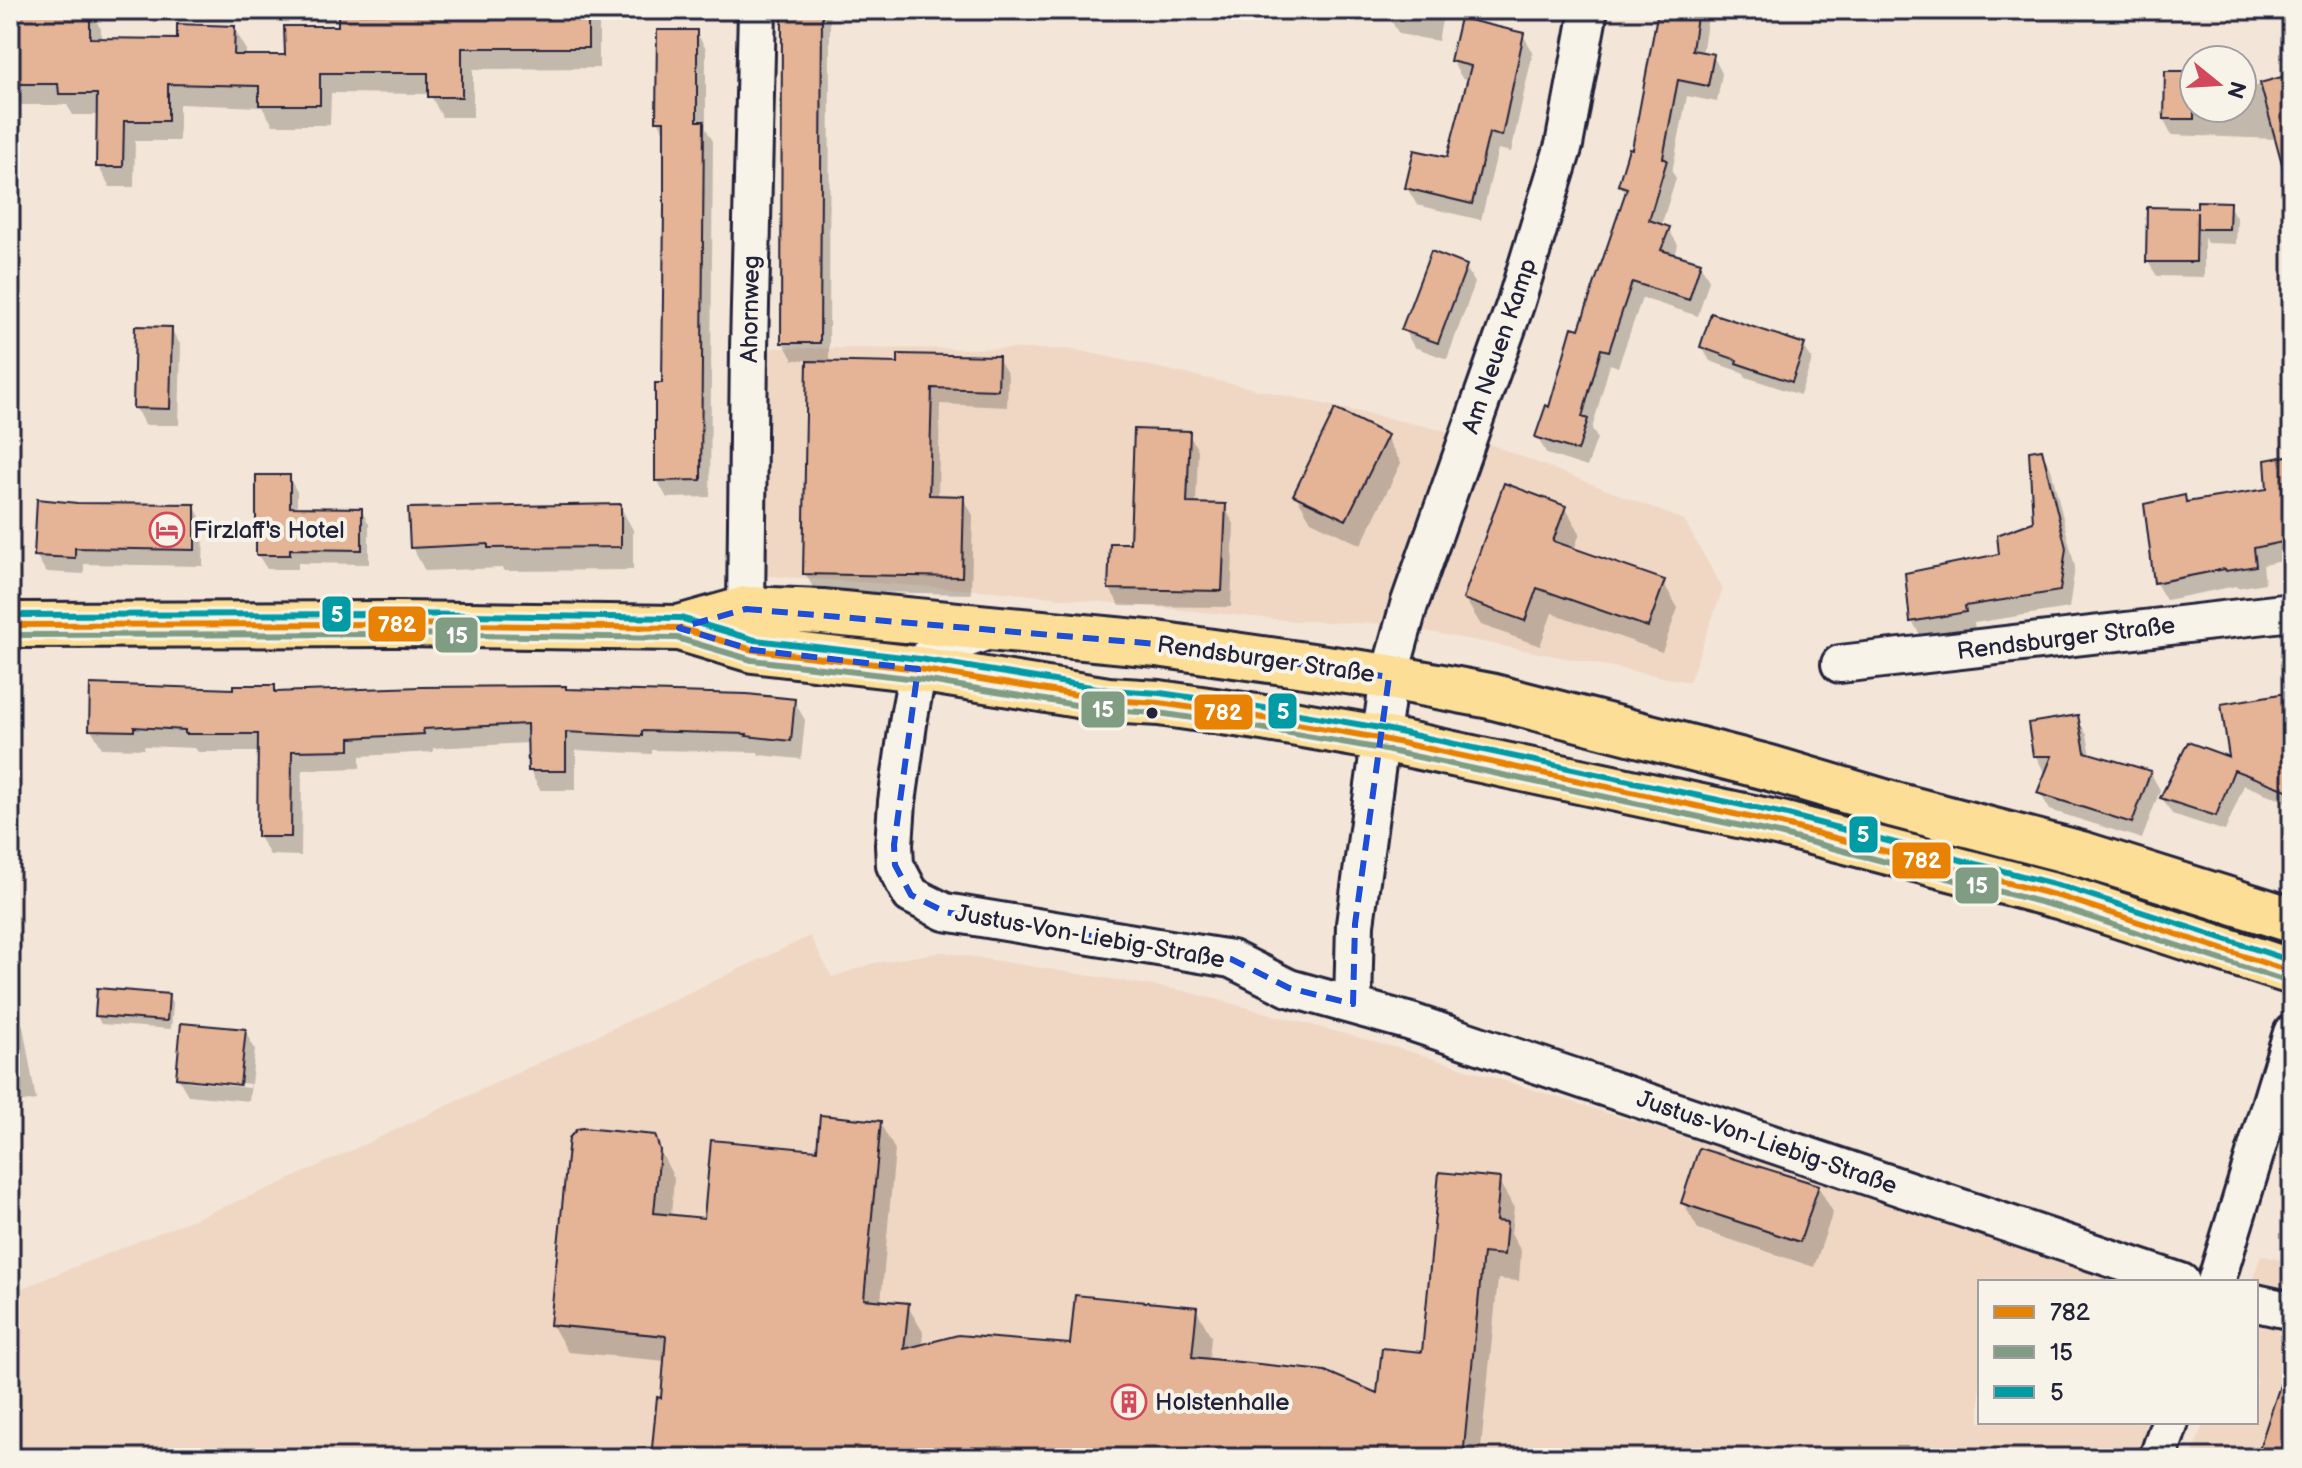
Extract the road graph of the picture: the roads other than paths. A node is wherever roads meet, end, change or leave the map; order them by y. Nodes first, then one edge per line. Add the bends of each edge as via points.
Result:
1 (757, 10) edge
2 (1589, 10) edge
3 (746, 609) junction
4 (2292, 612) edge
5 (863, 615) junction
6 (10, 625) edge
7 (1000, 627) junction
8 (679, 628) junction
9 (1840, 664) dead end
10 (918, 669) junction
11 (1389, 677) junction
12 (1378, 738) junction
13 (2292, 920) edge
14 (2292, 972) edge
15 (1353, 1004) junction
16 (2292, 1033) edge
17 (2175, 1280) edge
18 (2217, 1280) edge
19 (2258, 1303) edge
20 (2292, 1311) edge
21 (2169, 1424) edge
22 (2158, 1458) edge

1 - 3 street, Ahornweg
2 - 11 street, Am Neuen Kamp via 1564,145
3 - 5 main road, Rendsburger Straße
3 - 8 main road, Rendsburger Straße
4 - 9 street, Rendsburger Straße
5 - 7 main road, Rendsburger Straße
5 - 10 street via 897,639
6 - 8 main road, Rendsburger Straße
7 - 10 street, Rendsburger Straße via 933,651
7 - 11 main road, Rendsburger Straße
8 - 10 main road, Rendsburger Straße via 753,650
10 - 12 main road, Rendsburger Straße
10 - 15 street, Justus-Von-Liebig-Straße via 894,845 895,865 911,895 945,912 1231,959 1289,988
11 - 12 street, Rendsburger Straße
11 - 13 main road via 1490,696 1770,768 2085,855
12 - 14 main road via 1781,824 2062,897
12 - 15 street via 1355,924
15 - 17 street, Justus-Von-Liebig-Straße
16 - 18 street
19 - 20 street
21 - 22 street

